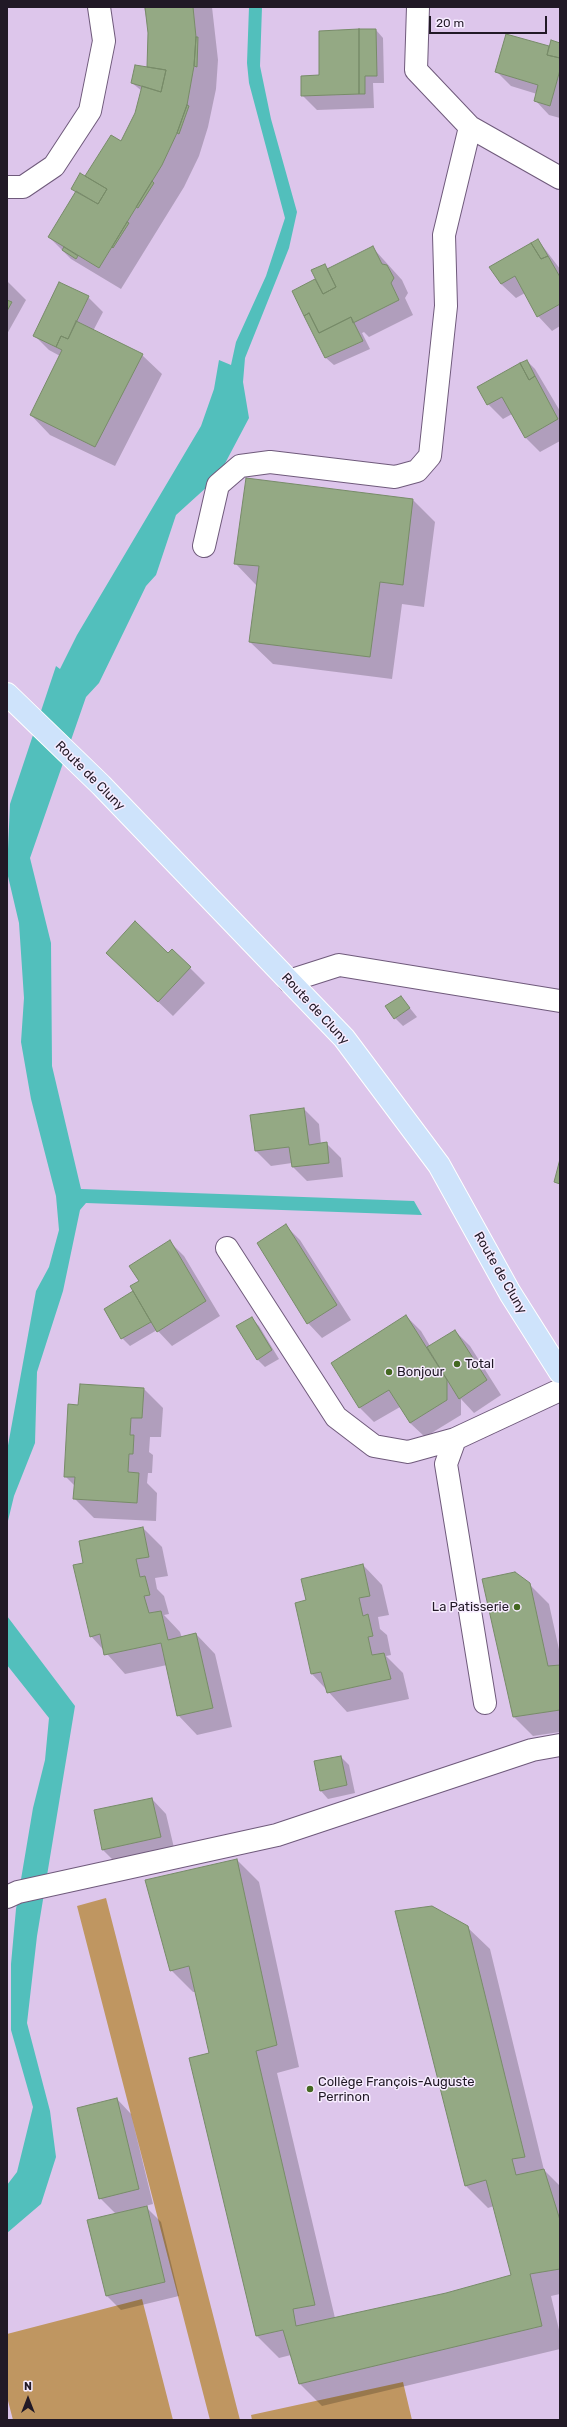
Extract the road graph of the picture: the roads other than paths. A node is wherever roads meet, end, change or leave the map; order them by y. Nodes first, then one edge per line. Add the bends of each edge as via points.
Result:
1 (98, 7) edge
2 (418, 7) edge
3 (470, 127) junction
4 (560, 178) edge
5 (7, 188) edge
6 (204, 546) dead end
7 (11, 698) edge
8 (289, 981) junction
9 (560, 1001) edge
10 (227, 1248) dead end
11 (560, 1372) edge
12 (560, 1390) edge
13 (455, 1439) junction
14 (486, 1703) dead end
15 (560, 1744) edge
16 (13, 1894) edge

1 - 5 street via 104,41 90,111 54,166 23,187
2 - 3 street via 416,70
3 - 4 street
3 - 6 street via 444,235 446,306 430,456 417,471 395,477 270,462 240,466 218,485
7 - 8 main road, Route de Cluny via 100,785
8 - 9 street via 339,965
8 - 11 main road, Route de Cluny via 344,1038 439,1165 510,1293
10 - 13 street via 336,1417 374,1446 408,1452
12 - 13 street
13 - 14 street via 446,1464
15 - 16 street via 532,1750 276,1835

